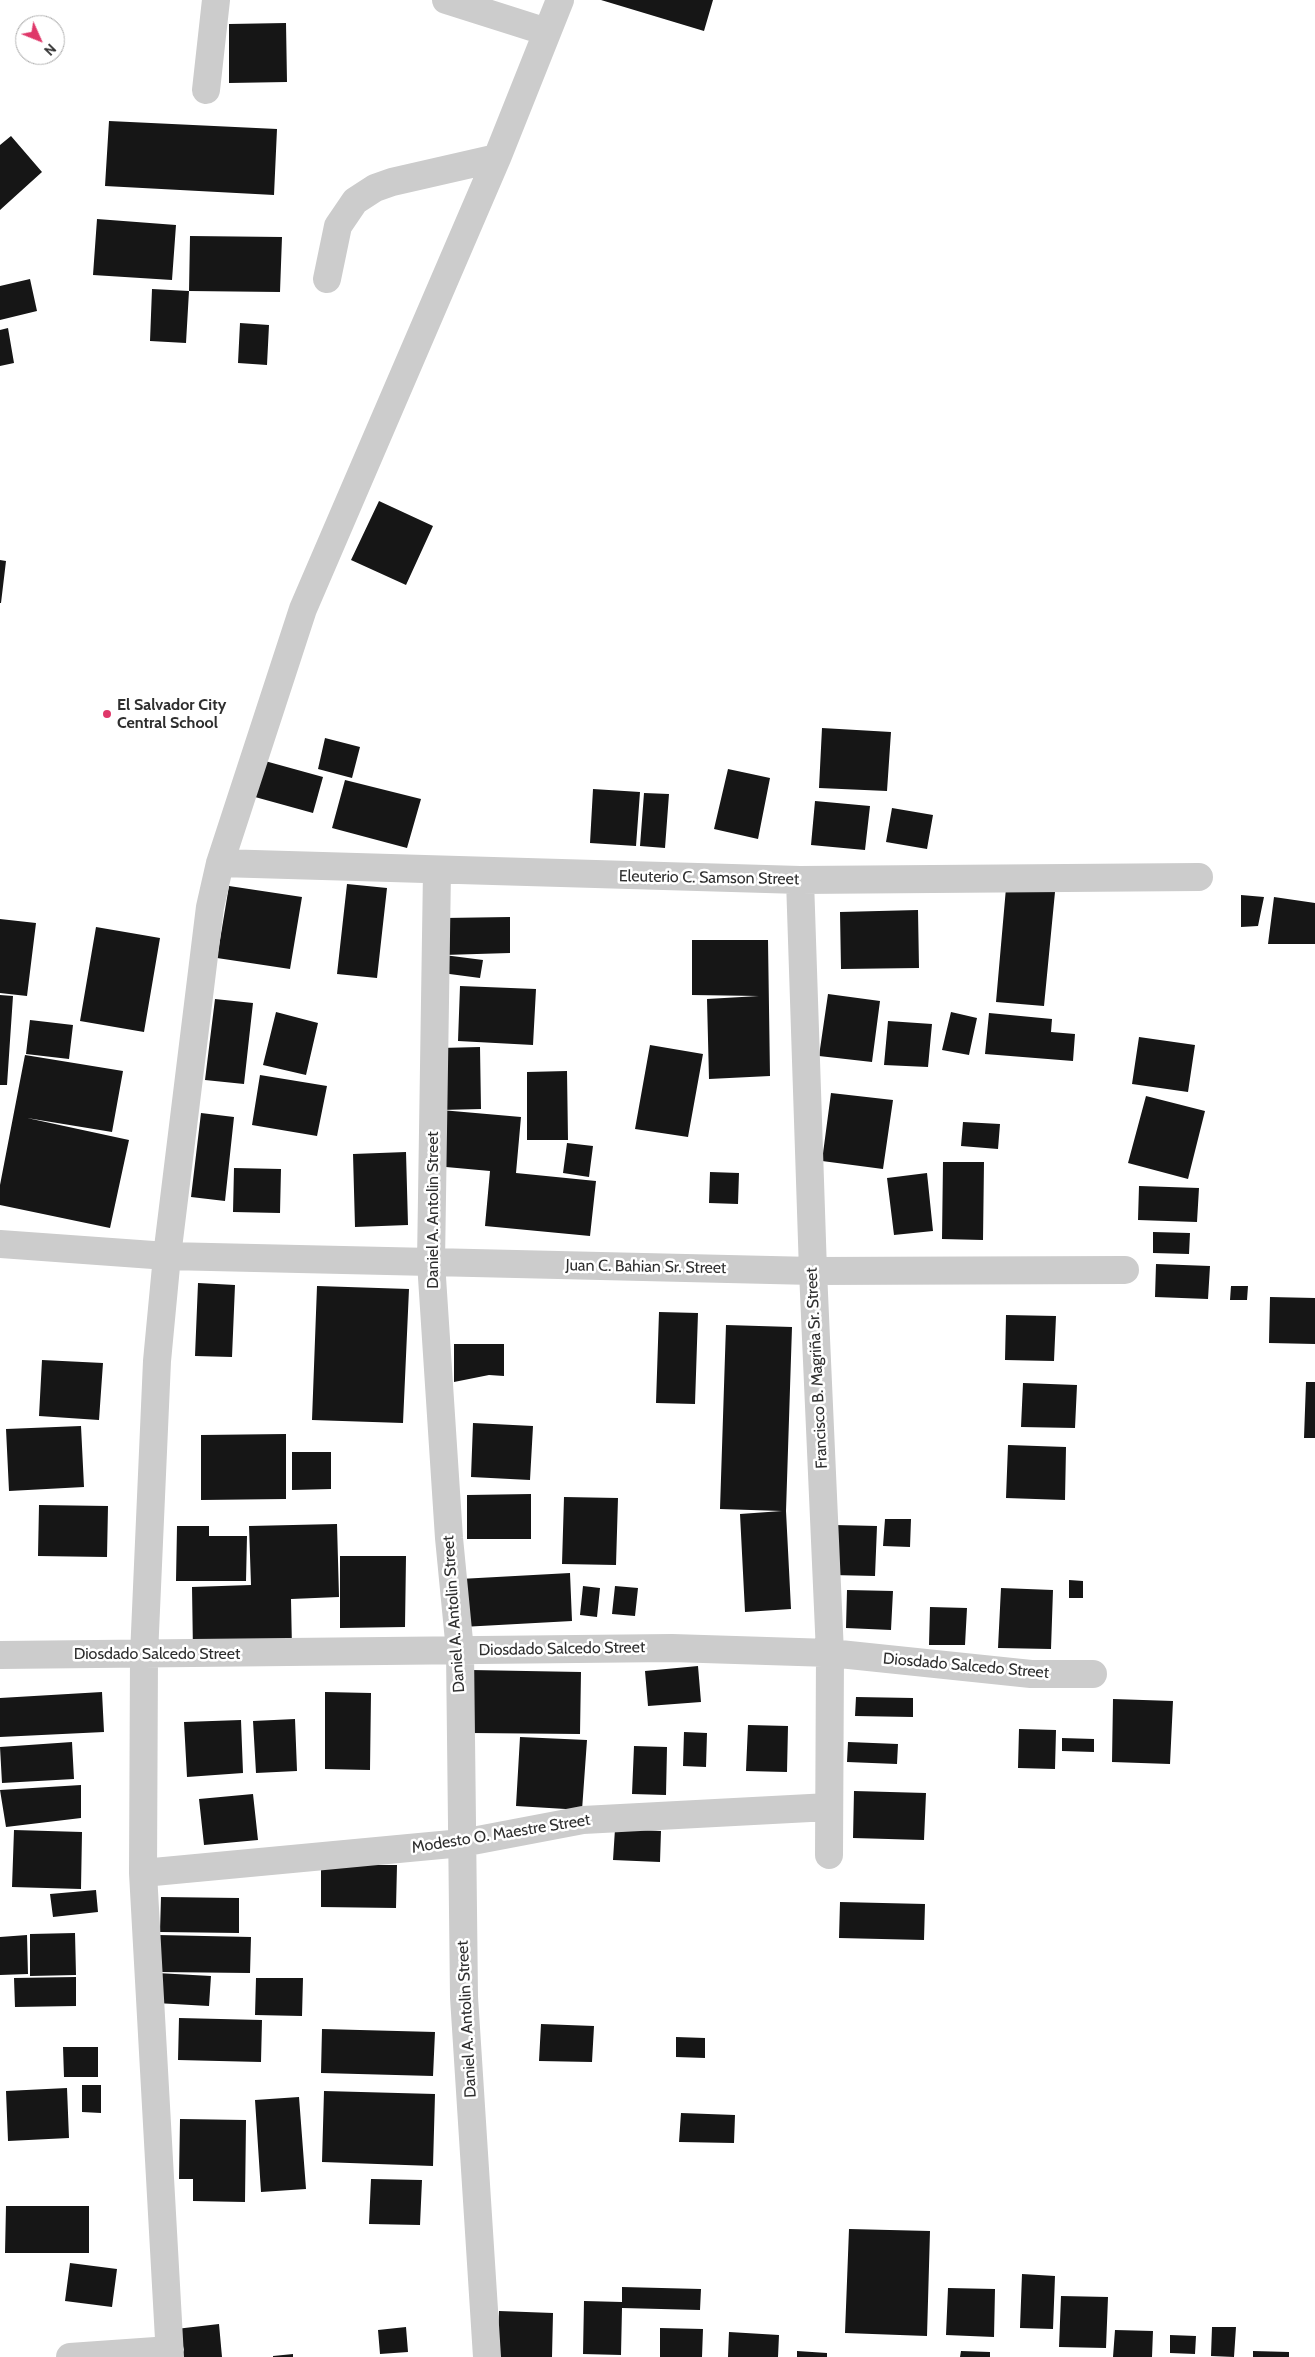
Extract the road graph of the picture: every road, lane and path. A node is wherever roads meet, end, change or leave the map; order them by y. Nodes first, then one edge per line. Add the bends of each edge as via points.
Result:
1 (216, 0) edge
2 (446, 0) edge
3 (560, 0) edge
4 (547, 32) junction
5 (206, 90) dead end
6 (497, 158) junction
7 (327, 279) dead end
8 (220, 863) junction
9 (437, 871) junction
10 (1199, 877) dead end
11 (800, 880) junction
12 (0, 1244) edge
13 (167, 1256) junction
14 (431, 1262) junction
15 (1125, 1270) dead end
16 (813, 1271) junction
17 (460, 1651) junction
18 (830, 1653) junction
19 (144, 1654) junction
20 (0, 1655) edge
21 (1093, 1674) dead end
22 (829, 1806) junction
23 (462, 1843) junction
24 (829, 1855) dead end
25 (143, 1873) junction
26 (170, 2354) edge
27 (70, 2357) edge
28 (487, 2357) edge

1 - 5 street
2 - 4 street
3 - 4 street
4 - 6 street
6 - 7 street via 392,182 355,201 338,226
6 - 8 street via 303,610
8 - 9 street, Eleuterio C. Samson Street
8 - 13 street via 210,907
9 - 11 street, Eleuterio C. Samson Street
9 - 14 street, Daniel A. Antolin Street
10 - 11 street, Eleuterio C. Samson Street
11 - 16 street, Francisco B. Magriña Sr. Street
12 - 13 street, Juan C. Bahian Sr. Street
13 - 14 street, Juan C. Bahian Sr. Street
13 - 19 street via 158,1361
14 - 16 street, Juan C. Bahian Sr. Street
14 - 17 street, Daniel A. Antolin Street via 449,1538
15 - 16 street, Juan C. Bahian Sr. Street
16 - 18 street, Francisco B. Magriña Sr. Street
17 - 18 street, Diosdado Salcedo Street via 672,1648
17 - 19 street, Diosdado Salcedo Street
17 - 23 street, Daniel A. Antolin Street
18 - 21 street, Diosdado Salcedo Street via 1031,1674
18 - 22 street, Francisco B. Magriña Sr. Street
19 - 20 street, Diosdado Salcedo Street
19 - 25 street
22 - 23 street, Modesto O. Maestre Street via 583,1820
22 - 24 street, Francisco B. Magriña Sr. Street
23 - 25 street, Modesto O. Maestre Street
23 - 28 street, Daniel A. Antolin Street via 464,1997
25 - 26 street
26 - 27 street

